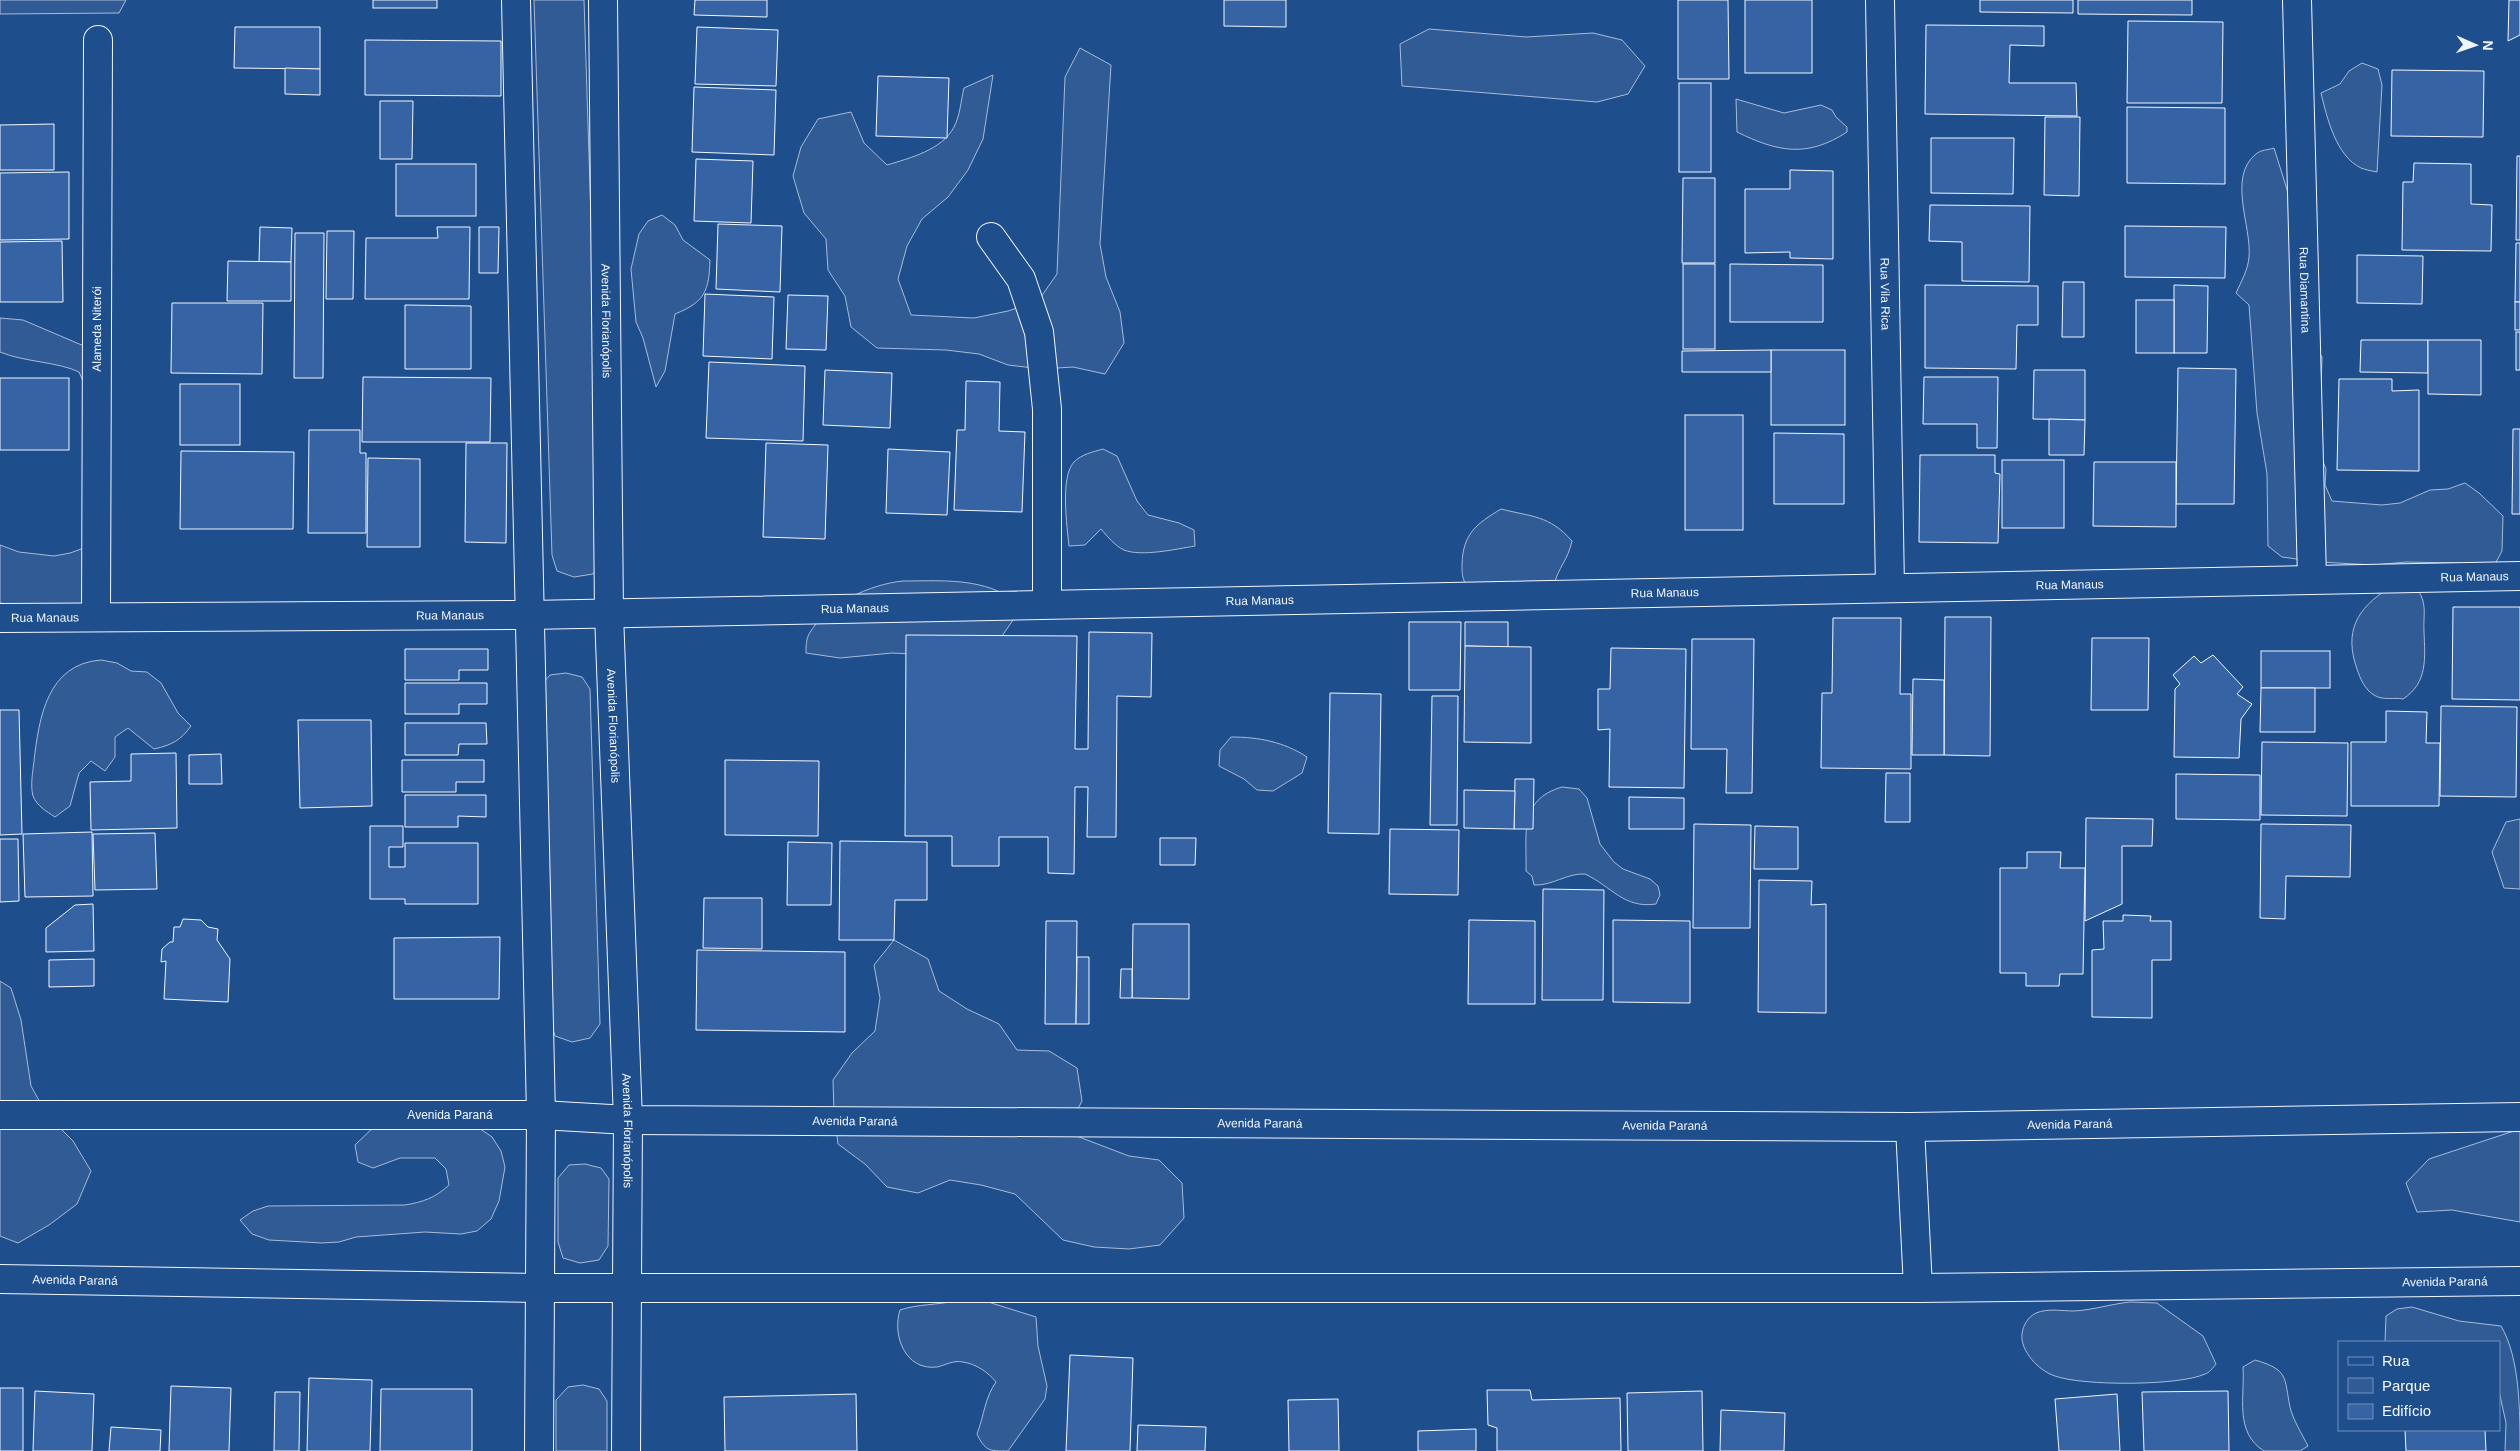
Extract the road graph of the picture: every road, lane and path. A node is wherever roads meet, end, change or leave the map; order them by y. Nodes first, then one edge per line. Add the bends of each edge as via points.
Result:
1 (516, 0) edge
2 (603, 0) edge
3 (1880, 0) edge
4 (2297, 0) edge
5 (98, 40) dead end
6 (991, 237) dead end
7 (2520, 576) edge
8 (2312, 579) junction
9 (1890, 588) junction
10 (1047, 604) junction
11 (609, 614) junction
12 (528, 616) junction
13 (96, 617) junction
14 (0, 618) edge
15 (0, 1115) edge
16 (541, 1115) junction
17 (2520, 1117) edge
18 (628, 1120) junction
19 (1910, 1127) junction
20 (0, 1279) edge
21 (2520, 1281) edge
22 (540, 1288) junction
23 (628, 1288) junction
24 (1918, 1288) junction
25 (539, 1451) edge
26 (626, 1451) edge

1 - 12 street
2 - 11 street, Avenida Florianópolis
3 - 9 street, Rua Vila Rica
4 - 8 street, Rua Diamantina
5 - 13 street, Alameda Niterói
6 - 10 street via 1021,279 1039,332 1047,409
7 - 8 street, Rua Manaus
8 - 9 street, Rua Manaus
9 - 10 street, Rua Manaus
10 - 11 street, Rua Manaus
11 - 12 street, Rua Manaus
11 - 18 street, Avenida Florianópolis
12 - 13 street, Rua Manaus
12 - 16 street
13 - 14 street, Rua Manaus
15 - 16 street, Avenida Paraná
16 - 18 street, Avenida Paraná
16 - 22 street
17 - 19 street, Avenida Paraná
18 - 19 street, Avenida Paraná
18 - 23 street, Avenida Florianópolis
19 - 24 street
20 - 22 street, Avenida Paraná
21 - 24 street, Avenida Paraná
22 - 23 street, Avenida Paraná
22 - 25 street
23 - 24 street, Avenida Paraná
23 - 26 street, Avenida Florianópolis

